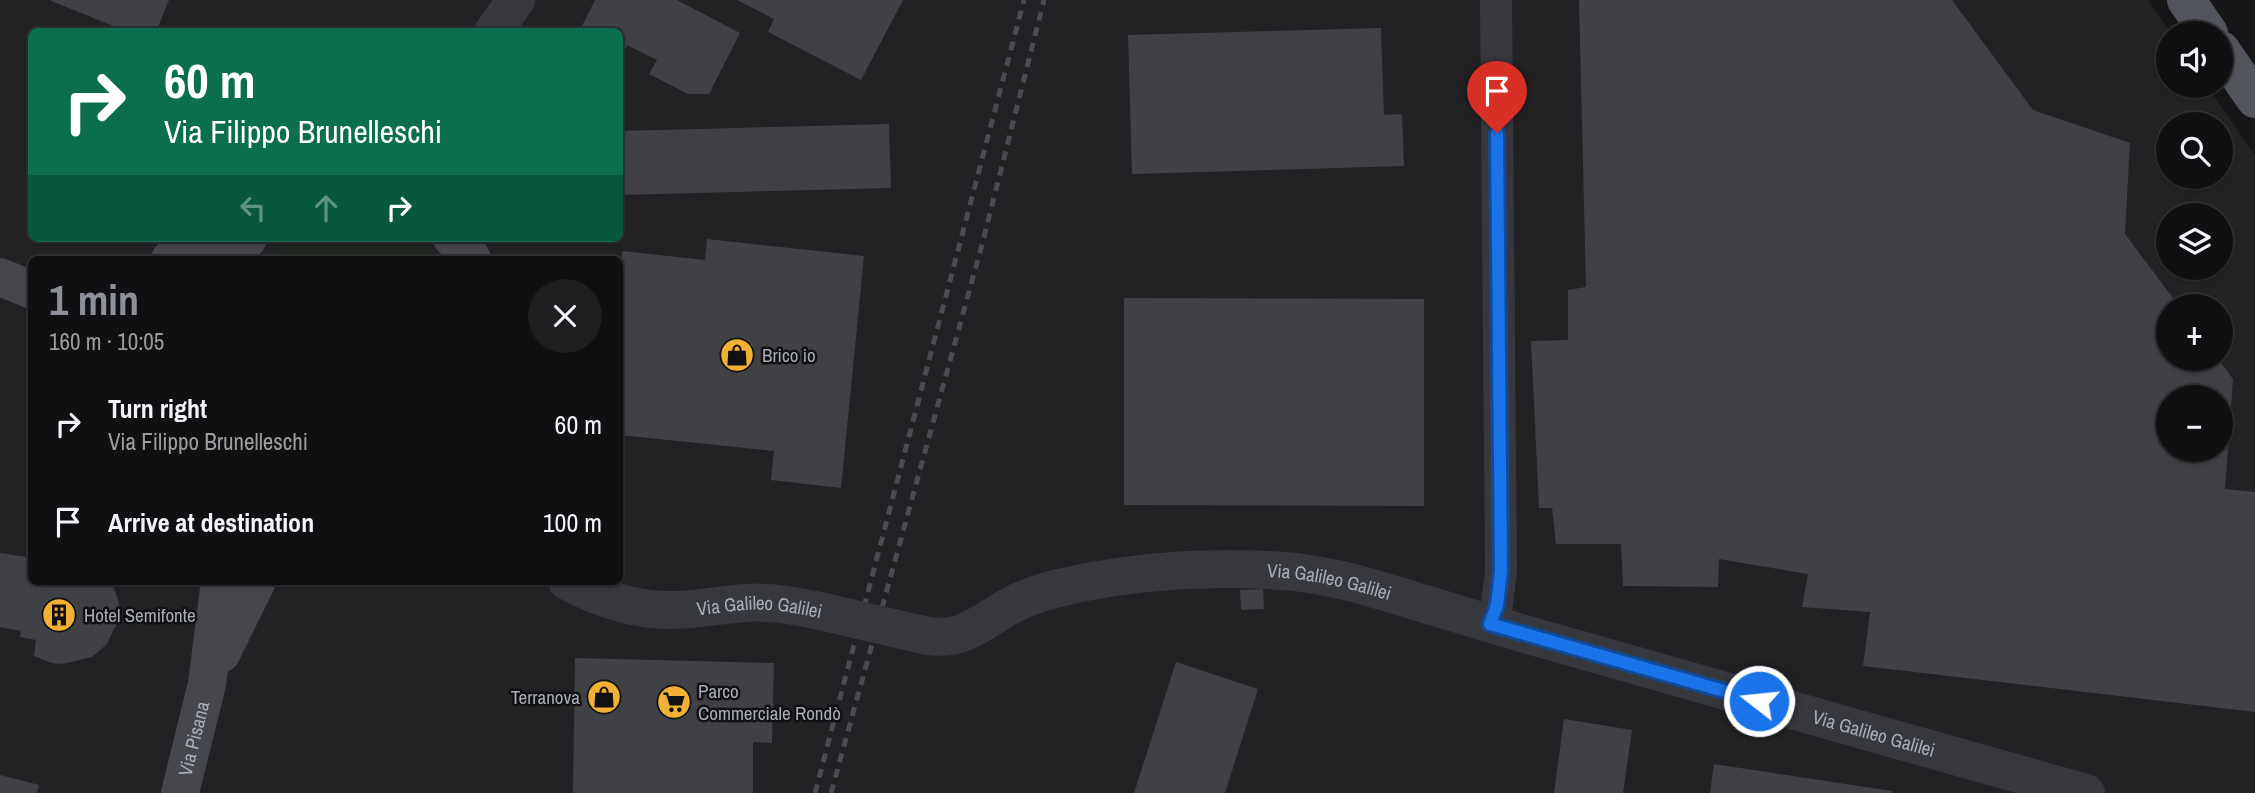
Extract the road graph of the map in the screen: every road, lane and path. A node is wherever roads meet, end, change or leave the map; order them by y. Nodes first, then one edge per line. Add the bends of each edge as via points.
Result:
1 (1496, 0) edge
2 (2186, 0) edge
3 (2201, 21) edge
4 (2233, 67) edge
5 (2255, 99) edge
6 (243, 246) edge
7 (187, 256) edge
8 (28, 275) edge
9 (0, 276) edge
10 (28, 288) edge
11 (219, 585) edge
12 (255, 585) edge
13 (575, 585) edge
14 (1490, 624) junction
15 (206, 684) junction
16 (180, 793) edge
17 (2085, 793) edge

1 - 14 street via 1501,571
2 - 3 main road
4 - 5 main road
6 - 7 main road
8 - 9 main road
9 - 10 main road
11 - 15 main road, Via Pisana
12 - 15 main road, Via Pisana
13 - 14 street, Via Galileo Galilei, bridge via 643,608 784,604 936,638 954,637 1021,600 1062,587 1137,575 1275,571 1335,578
14 - 17 street, Via Galileo Galilei
15 - 16 main road, Via Pisana

